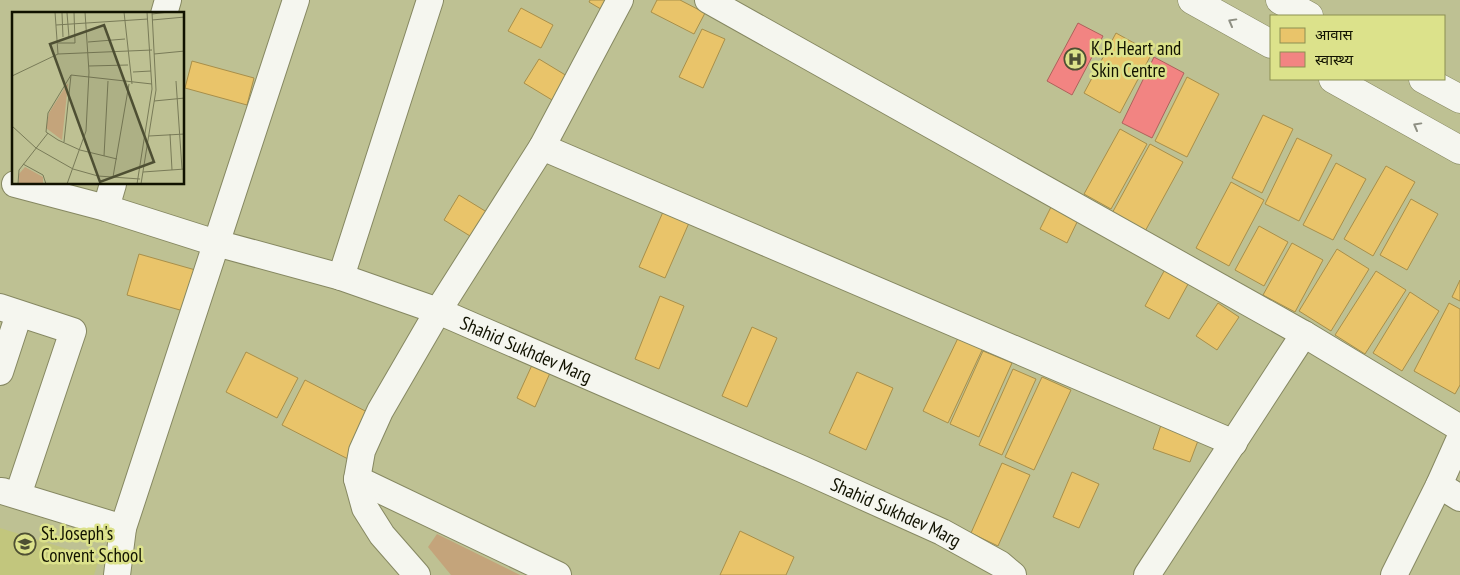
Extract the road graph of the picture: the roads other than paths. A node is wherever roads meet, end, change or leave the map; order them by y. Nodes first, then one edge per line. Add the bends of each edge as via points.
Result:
1 (296, 0) edge
2 (430, 0) edge
3 (620, 0) edge
4 (708, 0) edge
5 (1192, 0) edge
6 (1280, 0) edge
7 (1307, 15) edge
8 (1270, 43) edge
9 (1335, 80) edge
10 (1425, 80) edge
11 (1460, 99) edge
12 (542, 147) junction
13 (1460, 150) edge
14 (22, 185) edge
15 (110, 196) edge
16 (216, 243) junction
17 (341, 277) junction
18 (10, 311) edge
19 (438, 311) junction
20 (1304, 334) junction
21 (0, 371) edge
22 (1460, 428) edge
23 (1460, 438) edge
24 (1234, 442) junction
25 (357, 479) junction
26 (1449, 492) edge
27 (9, 493) edge
28 (124, 528) junction
29 (118, 575) edge
30 (417, 575) edge
31 (558, 575) edge
32 (1013, 575) edge
33 (1147, 575) edge
34 (1394, 575) edge

1 - 16 street
2 - 17 street
3 - 12 street
4 - 20 street
8 -> 5 street
6 - 7 street
13 -> 9 street
10 - 11 street
12 - 19 street
12 - 24 street
14 - 15 street, Shahid Sukhdev Marg
15 - 16 street, Shahid Sukhdev Marg
16 - 17 street, Shahid Sukhdev Marg
16 - 28 street
17 - 19 street, Shahid Sukhdev Marg
18 - 21 street
18 - 27 street via 72,331
19 - 25 street via 380,411 362,451
19 - 32 street, Shahid Sukhdev Marg via 942,532 1000,564
20 - 22 street
20 - 24 street
23 - 26 street
24 - 33 street
25 - 30 street via 365,508 382,535
25 - 31 street
26 - 34 street
27 - 28 street
28 - 29 street

